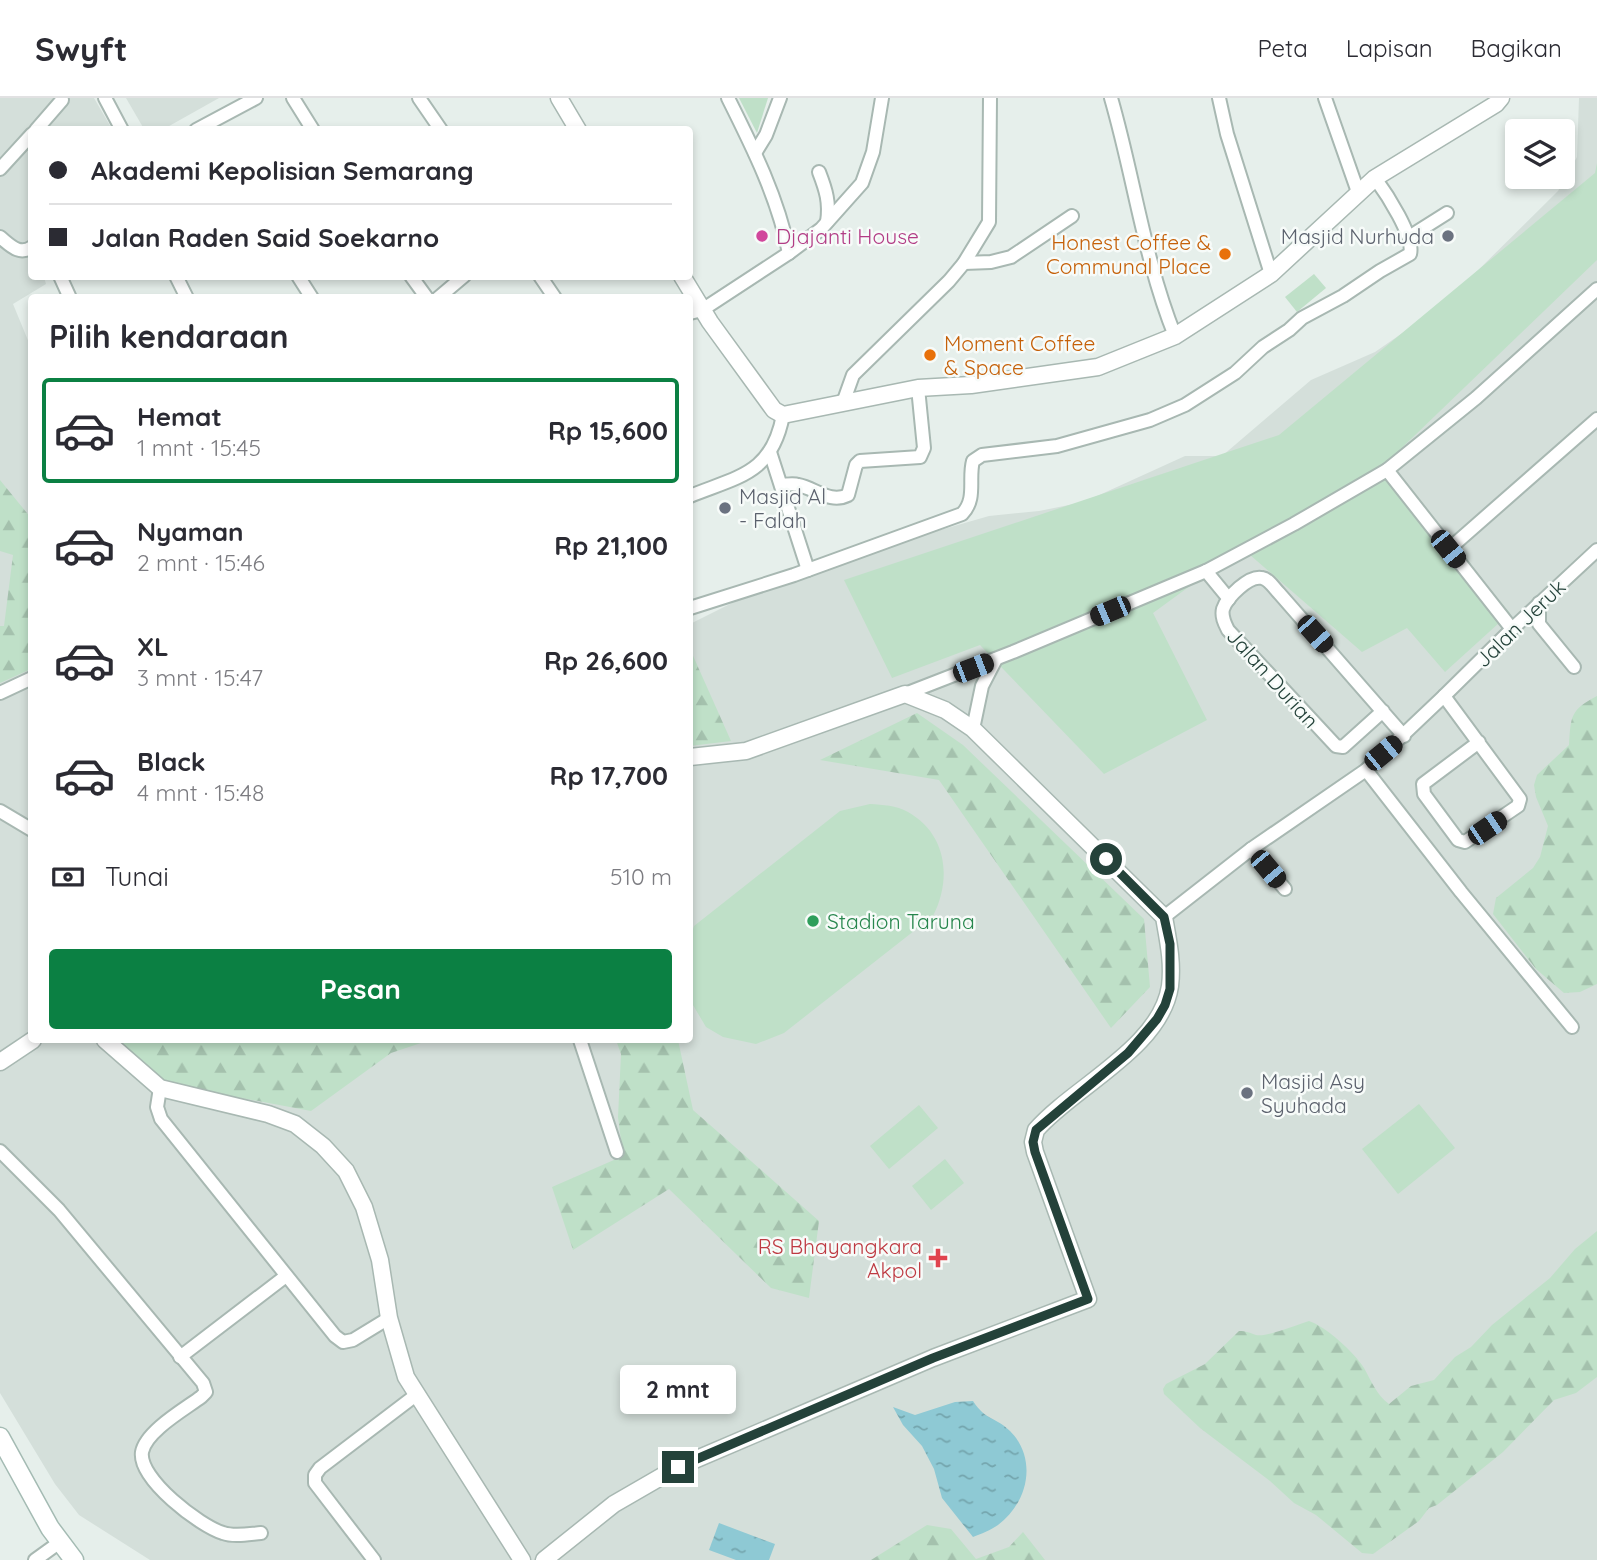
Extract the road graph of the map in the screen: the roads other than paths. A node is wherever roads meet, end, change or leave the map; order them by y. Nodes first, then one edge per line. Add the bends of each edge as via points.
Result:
1 (105, 98) edge
2 (256, 98) edge
3 (293, 98) edge
4 (419, 98) edge
5 (559, 98) edge
6 (728, 98) edge
7 (780, 98) edge
8 (882, 98) edge
9 (990, 98) edge
10 (1111, 98) edge
11 (1219, 98) edge
12 (1325, 98) edge
13 (1501, 98) edge
14 (62, 100) dead end
15 (39, 126) edge
16 (120, 126) edge
17 (206, 126) edge
18 (310, 126) edge
19 (438, 126) edge
20 (576, 126) edge
21 (28, 138) edge
22 (755, 153) junction
23 (0, 169) edge
24 (819, 173) dead end
25 (1374, 178) junction
26 (1358, 192) junction
27 (1447, 213) dead end
28 (1072, 216) dead end
29 (827, 223) junction
30 (0, 237) edge
31 (1409, 237) junction
32 (28, 250) edge
33 (789, 253) junction
34 (964, 263) junction
35 (1271, 274) junction
36 (459, 280) edge
37 (1597, 289) edge
38 (443, 294) edge
39 (696, 311) edge
40 (1175, 335) junction
41 (918, 388) junction
42 (844, 403) junction
43 (783, 415) junction
44 (1597, 419) edge
45 (770, 452) junction
46 (1387, 470) junction
47 (781, 485) junction
48 (693, 495) edge
49 (1448, 549) junction
50 (1597, 550) edge
51 (808, 570) junction
52 (1206, 571) junction
53 (1229, 599) junction
54 (1539, 603) junction
55 (693, 607) edge
56 (1512, 629) junction
57 (996, 659) junction
58 (1574, 667) dead end
59 (28, 680) edge
60 (0, 692) edge
61 (905, 694) junction
62 (1444, 696) junction
63 (1383, 711) junction
64 (973, 729) junction
65 (1404, 736) junction
66 (1479, 742) junction
67 (693, 757) edge
68 (1366, 770) junction
69 (0, 811) edge
70 (28, 828) edge
71 (1251, 849) junction
72 (1285, 889) dead end
73 (1164, 917) junction
74 (1572, 1027) dead end
75 (28, 1043) edge
76 (108, 1043) edge
77 (581, 1043) edge
78 (0, 1062) edge
79 (160, 1088) junction
80 (0, 1151) edge
81 (617, 1152) dead end
82 (286, 1276) junction
83 (389, 1318) junction
84 (180, 1357) junction
85 (416, 1395) junction
86 (0, 1437) edge
87 (261, 1533) dead end
88 (60, 1542) junction
89 (35, 1560) edge
90 (74, 1560) edge
91 (374, 1560) edge
92 (522, 1560) edge
93 (544, 1560) edge

1 - 16 street
2 - 17 street
3 - 18 street
4 - 19 street
5 - 20 street
6 - 22 street
7 - 22 street
8 - 29 street via 873,152 862,183
9 - 34 street via 989,222
10 - 40 street via 1143,233
11 - 35 street
12 - 26 street
13 - 25 street
14 - 15 street
21 - 23 street
22 - 33 street
24 - 29 street via 829,208
25 - 26 street
25 - 31 street
26 - 35 street
27 - 31 street
28 - 34 street via 1012,257
29 - 33 street
30 - 32 street via 19,251
31 - 51 street via 1410,254 1402,261 1302,318 1235,373 1185,405 1150,420 1057,446 982,455 973,461 971,496 962,514
33 - 39 street
34 - 42 street via 853,375
35 - 40 street
36 - 38 street
37 - 46 street via 1476,398
39 - 43 street via 774,410
40 - 41 street via 1098,367
41 - 42 street
41 - 47 street via 924,448 920,457 860,461 848,495 842,498 798,485
42 - 43 street
43 - 45 street
44 - 49 street
45 - 47 street
45 - 48 street via 751,471
46 - 49 street
46 - 52 street
47 - 51 street
49 - 56 street
50 - 54 street, Jalan Jeruk
51 - 55 street
52 - 53 street
52 - 57 street
53 - 63 street, Jalan Durian via 1250,580 1266,579
53 - 63 street, Jalan Durian via 1222,611 1228,631 1336,746 1350,743
54 - 56 street, Jalan Jeruk
54 - 58 street via 1539,624
56 - 62 street, Jalan Jeruk
57 - 61 street
57 - 64 street via 982,686
59 - 60 street
61 - 64 street via 945,710
61 - 67 street via 746,751
62 - 65 street, Jalan Jeruk
62 - 66 street
63 - 65 street, Jalan Durian
64 - 73 street
65 - 68 street, Jalan Jeruk
66 - 66 street via 1521,803 1461,842 1424,794 1423,784
68 - 71 street, Jalan Jeruk
68 - 74 street
69 - 70 street
71 - 72 street
71 - 73 street, Jalan Jeruk
73 - 93 street via 1171,972 1165,1005 1157,1019 1128,1053 1043,1122 1033,1142 1088,1299 933,1358 678,1467 614,1504
75 - 78 street
76 - 79 street
77 - 81 street
79 - 82 street via 157,1107 161,1119
79 - 83 street via 268,1114 295,1125 323,1146 346,1171 364,1207 380,1260
80 - 84 street via 59,1210
82 - 83 street via 343,1342
82 - 84 street
83 - 85 street
84 - 87 street via 206,1392 151,1434 143,1462 158,1486 197,1521 225,1534
85 - 91 street via 314,1475 315,1483
85 - 92 street
86 - 88 main road
88 - 89 street
88 - 90 main road

